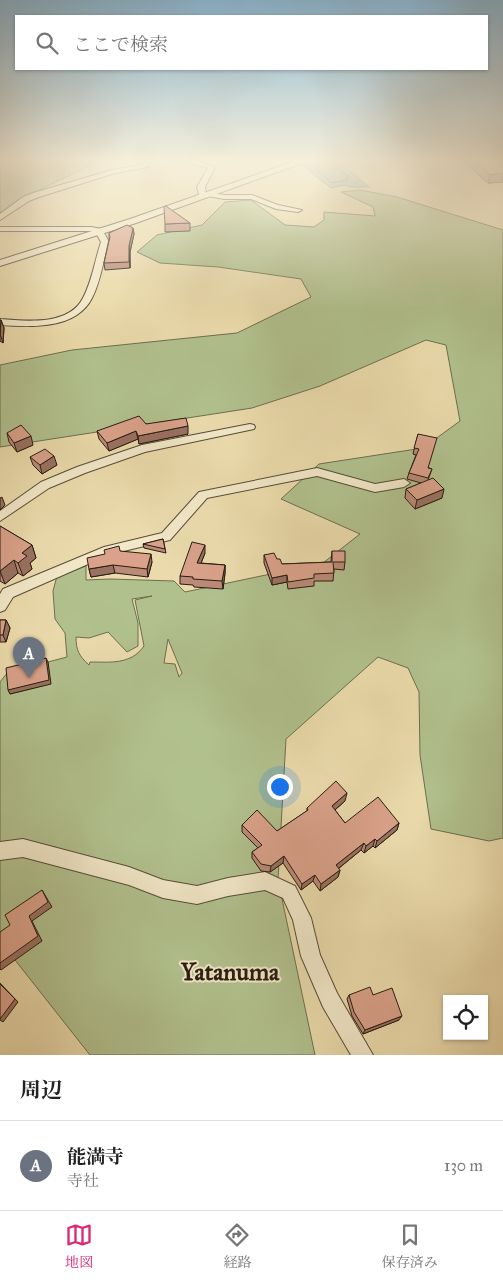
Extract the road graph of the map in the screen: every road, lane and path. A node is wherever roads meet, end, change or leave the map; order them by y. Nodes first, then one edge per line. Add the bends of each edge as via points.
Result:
1 (11, 210) edge
2 (161, 210) edge
3 (0, 218) edge
4 (0, 229) edge
5 (99, 231) junction
6 (0, 263) edge
7 (0, 322) edge
8 (250, 427) dead end
9 (404, 483) dead end
10 (0, 517) edge
11 (4, 591) edge
12 (0, 606) edge
13 (0, 851) edge
14 (364, 1055) edge

1 - 3 street
2 - 5 street
4 - 5 street
5 - 6 street
5 - 7 street via 105,242 88,299 80,309 72,315 49,321
8 - 10 street via 142,449 81,470 44,485
9 - 11 street via 375,488 317,472 203,495 166,537 109,550
11 - 12 street
13 - 14 street via 23,848 129,876 162,889 197,895 265,881 289,892 302,918 311,956 330,1000

